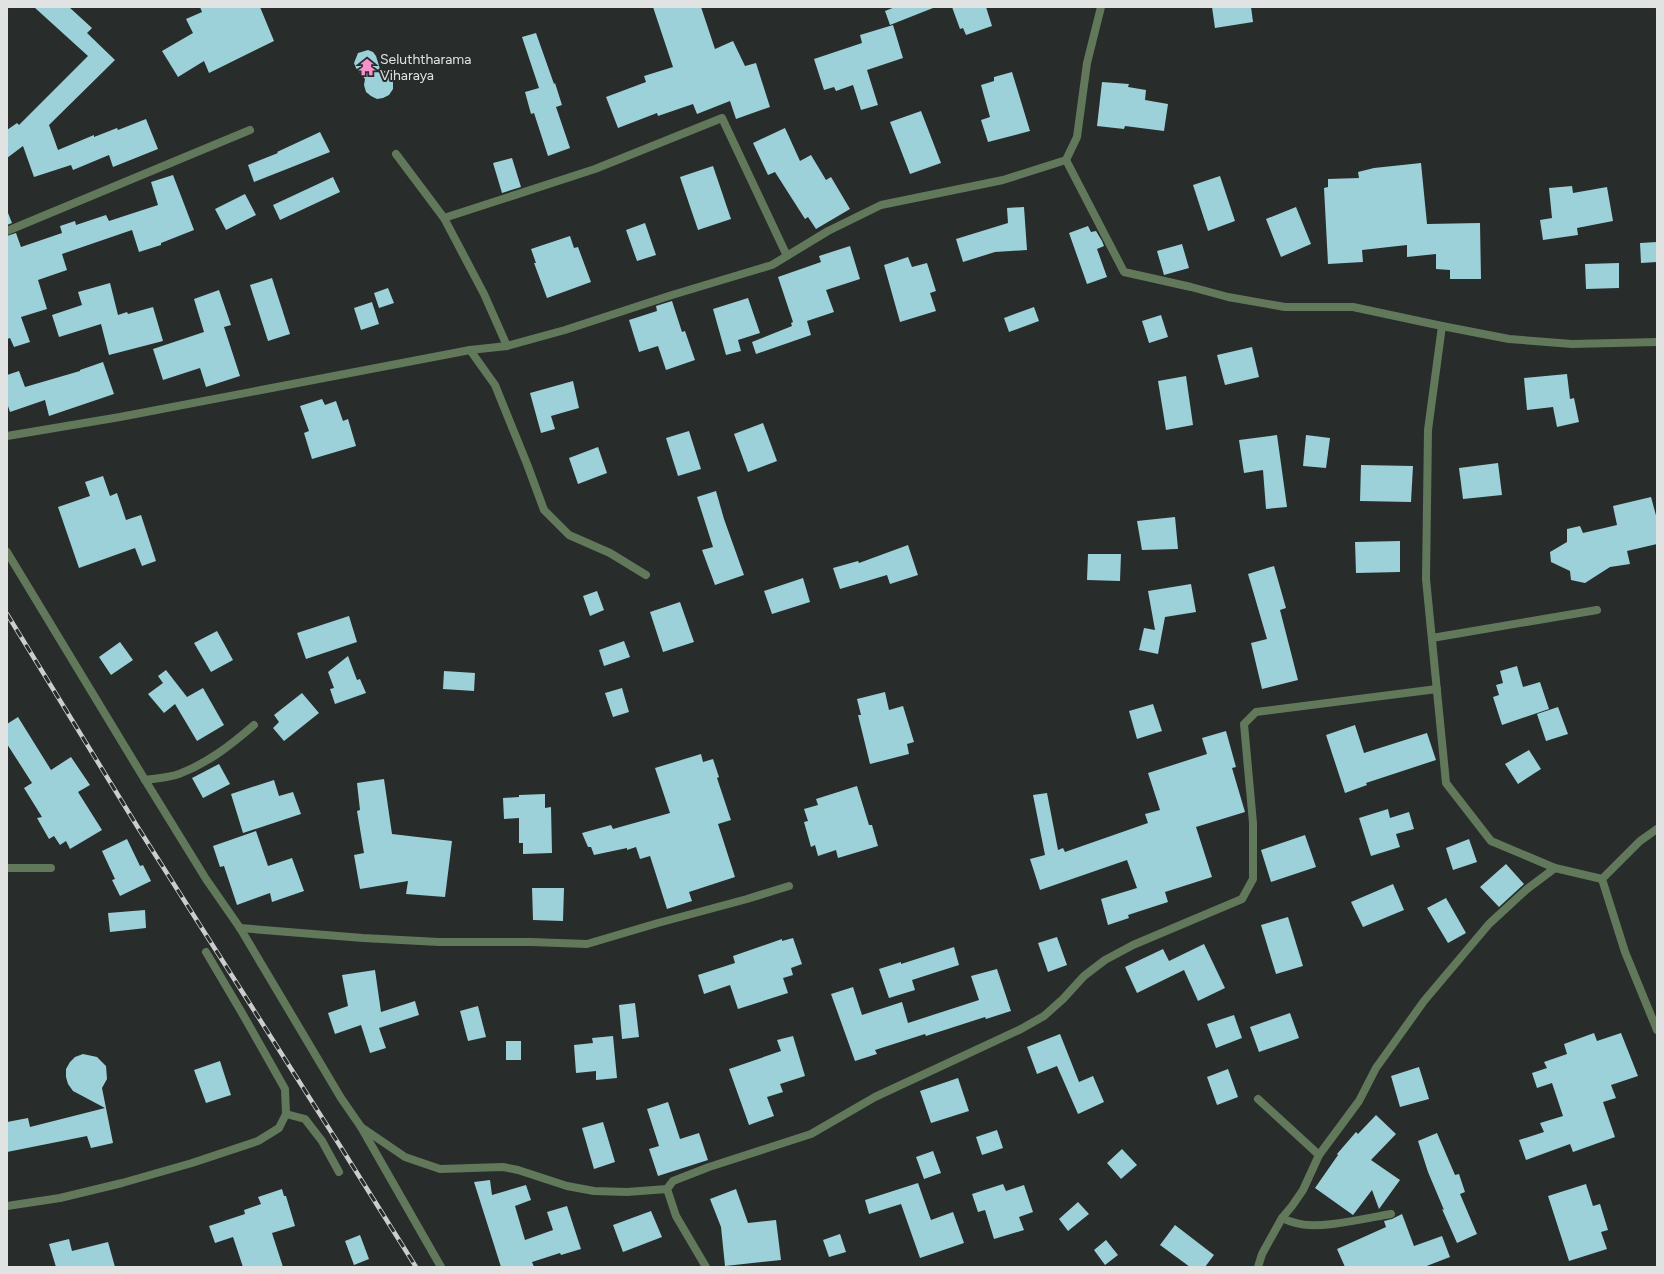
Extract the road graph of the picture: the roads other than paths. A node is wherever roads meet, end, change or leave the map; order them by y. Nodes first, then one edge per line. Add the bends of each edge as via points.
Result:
1 (1101, 7) edge
2 (250, 130) dead end
3 (396, 154) dead end
4 (1066, 160) junction
5 (444, 218) junction
6 (7, 231) edge
7 (787, 256) junction
8 (1442, 326) junction
9 (1657, 342) edge
10 (507, 346) junction
11 (470, 350) junction
12 (7, 436) edge
13 (7, 552) edge
14 (646, 575) dead end
15 (1597, 610) dead end
16 (1432, 638) junction
17 (1437, 689) junction
18 (254, 725) dead end
19 (145, 780) junction
20 (1657, 829) edge
21 (7, 868) edge
22 (51, 868) dead end
23 (1554, 868) junction
24 (1602, 879) junction
25 (789, 886) dead end
26 (240, 928) junction
27 (206, 952) dead end
28 (1657, 1030) edge
29 (1258, 1099) dead end
30 (286, 1114) junction
31 (361, 1127) junction
32 (1319, 1155) junction
33 (339, 1172) dead end
34 (667, 1189) junction
35 (7, 1206) edge
36 (1391, 1214) dead end
37 (1282, 1218) junction
38 (441, 1267) edge
39 (706, 1267) edge
40 (1258, 1267) edge

1 - 4 street via 1087,63 1077,137
2 - 6 street
3 - 5 street
4 - 7 street via 1003,180 881,205 828,231
4 - 8 street via 1124,272 1228,298 1285,307 1353,307
5 - 7 street via 595,169 722,118
5 - 10 street via 484,294
7 - 10 street via 772,265
8 - 9 street via 1509,339 1572,344
8 - 16 street via 1428,430 1426,579
10 - 11 street
11 - 12 street via 128,416
11 - 14 street via 495,385 544,510 569,535 610,553
13 - 19 street
15 - 16 street
16 - 17 street
17 - 23 street via 1446,783 1491,840
17 - 34 street via 1256,712 1244,724 1253,823 1253,879 1242,899 1133,945 1105,960 1084,976 1044,1016 1021,1029 875,1097 811,1134 673,1181
18 - 19 street via 230,746 208,760 178,774
19 - 26 street via 206,879
20 - 24 street via 1640,841
21 - 22 street
23 - 24 street
23 - 32 street via 1504,909 1457,960 1376,1068 1359,1101
24 - 28 street via 1626,952
25 - 26 street via 587,944 432,942
26 - 31 street via 341,1098
27 - 30 street via 285,1089
29 - 32 street
30 - 33 street via 305,1119 322,1140
30 - 35 street via 279,1128 258,1141 192,1163 60,1198
31 - 34 street via 405,1157 440,1169 503,1167 567,1186 594,1191
31 - 38 street
32 - 37 street via 1303,1190
34 - 39 street via 676,1216
36 - 37 street via 1312,1225 1297,1224
37 - 40 street via 1262,1254

